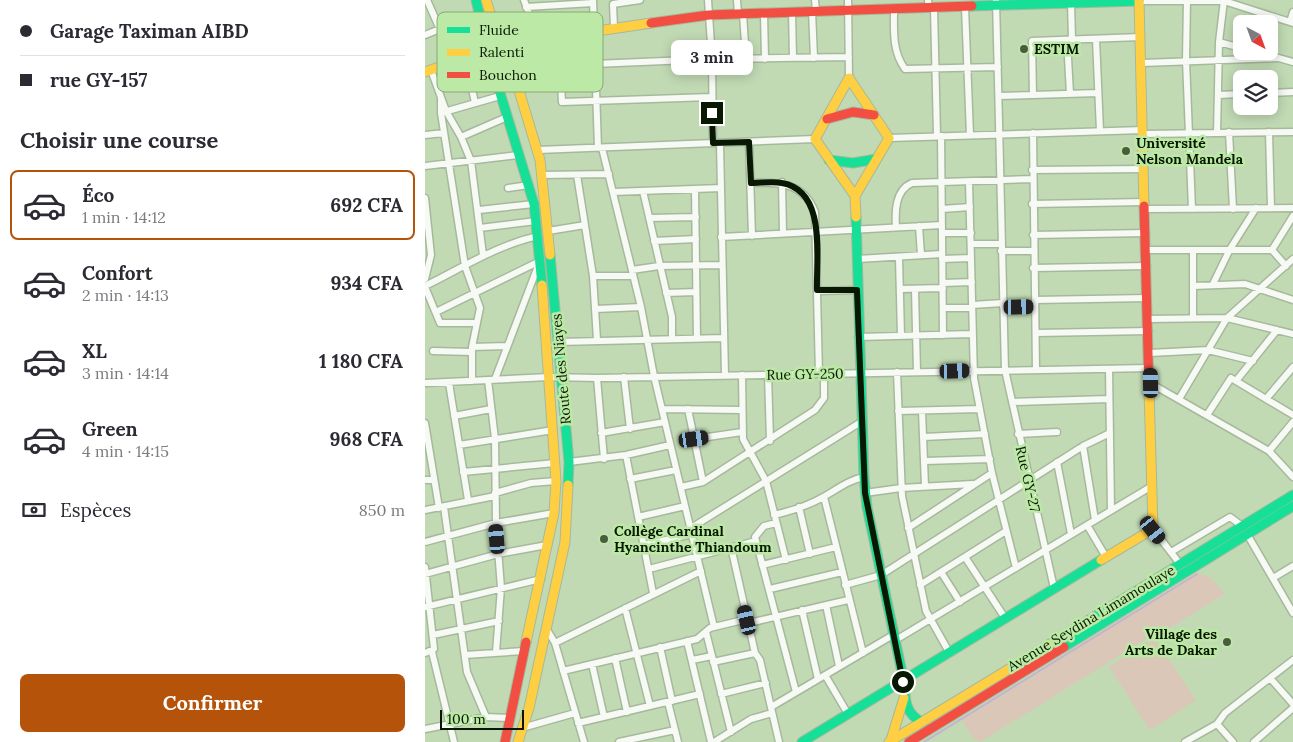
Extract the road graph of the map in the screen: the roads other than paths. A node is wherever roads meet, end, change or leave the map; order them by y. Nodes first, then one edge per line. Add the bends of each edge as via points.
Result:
1 (486, 0) edge
2 (640, 0) edge
3 (708, 0) edge
4 (737, 0) edge
5 (815, 0) edge
6 (847, 0) edge
7 (1139, 0) edge
8 (1187, 0) edge
9 (427, 1) edge
10 (593, 1) edge
11 (1224, 1) edge
12 (1038, 2) edge
13 (525, 3) edge
14 (996, 3) edge
15 (1071, 3) junction
16 (930, 5) edge
17 (963, 5) edge
18 (848, 10) junction
19 (893, 10) junction
20 (814, 11) junction
21 (491, 12) edge
22 (792, 12) junction
23 (1293, 12) edge
24 (764, 13) junction
25 (740, 14) junction
26 (709, 15) junction
27 (437, 23) edge
28 (1291, 23) edge
29 (614, 28) junction
30 (603, 29) edge
31 (437, 30) edge
32 (425, 35) edge
33 (1141, 37) junction
34 (1096, 38) junction
35 (1070, 40) junction
36 (1219, 42) junction
37 (1233, 46) edge
38 (849, 57) junction
39 (765, 58) junction
40 (793, 58) junction
41 (815, 58) junction
42 (1278, 58) edge
43 (712, 59) junction
44 (746, 59) junction
45 (1186, 60) junction
46 (1219, 60) junction
47 (1233, 60) edge
48 (1293, 62) edge
49 (1142, 63) junction
50 (603, 64) edge
51 (998, 67) junction
52 (935, 68) junction
53 (967, 68) junction
54 (428, 71) edge
55 (849, 78) junction
56 (437, 90) edge
57 (438, 92) edge
58 (473, 92) edge
59 (499, 92) edge
60 (519, 92) edge
61 (561, 92) edge
62 (595, 92) edge
63 (1293, 92) edge
64 (1098, 93) junction
65 (1278, 93) edge
66 (1069, 94) junction
67 (1218, 94) junction
68 (1233, 94) edge
69 (1033, 95) junction
70 (500, 96) junction
71 (999, 96) junction
72 (711, 97) junction
73 (595, 101) junction
74 (475, 103) junction
75 (443, 112) junction
76 (873, 115) junction
77 (507, 117) junction
78 (827, 119) junction
79 (1100, 131) junction
80 (1143, 132) junction
81 (1217, 132) junction
82 (1229, 132) junction
83 (1269, 132) junction
84 (1293, 132) edge
85 (444, 133) junction
86 (1033, 133) junction
87 (1190, 133) junction
88 (1000, 134) junction
89 (425, 135) edge
90 (970, 135) junction
91 (939, 136) junction
92 (461, 137) junction
93 (889, 138) junction
94 (815, 139) junction
95 (749, 142) junction
96 (716, 143) junction
97 (600, 148) junction
98 (538, 150) junction
99 (518, 155) junction
100 (876, 159) junction
101 (829, 160) junction
102 (471, 161) junction
103 (449, 164) junction
104 (425, 166) edge
105 (1144, 168) junction
106 (1032, 170) junction
107 (609, 174) junction
108 (542, 175) junction
109 (577, 175) junction
110 (1032, 179) junction
111 (1000, 181) junction
112 (782, 182) junction
113 (941, 182) junction
114 (969, 182) junction
115 (751, 183) junction
116 (529, 185) junction
117 (508, 188) dead end
118 (721, 188) junction
119 (695, 190) junction
120 (643, 191) junction
121 (613, 192) junction
122 (855, 196) junction
123 (425, 198) edge
124 (534, 204) junction
125 (1032, 204) junction
126 (1145, 205) junction
127 (970, 207) junction
128 (1257, 208) junction
129 (1271, 208) junction
130 (1293, 208) edge
131 (942, 209) junction
132 (1192, 209) junction
133 (1233, 209) junction
134 (479, 210) junction
135 (1293, 216) edge
136 (696, 217) junction
137 (649, 218) junction
138 (536, 221) junction
139 (585, 224) junction
140 (942, 225) junction
141 (919, 226) junction
142 (896, 227) junction
143 (480, 228) junction
144 (855, 229) junction
145 (816, 231) junction
146 (548, 232) junction
147 (971, 232) junction
148 (1146, 232) junction
149 (783, 233) junction
150 (942, 233) junction
151 (1033, 235) junction
152 (537, 236) junction
153 (752, 236) junction
154 (721, 237) junction
155 (696, 239) junction
156 (654, 241) junction
157 (971, 244) junction
158 (1001, 248) junction
159 (1230, 249) junction
160 (1147, 250) junction
161 (1193, 250) junction
162 (1272, 250) junction
163 (1033, 251) junction
164 (483, 255) junction
165 (921, 255) junction
166 (942, 257) junction
167 (899, 258) junction
168 (971, 258) junction
169 (857, 260) junction
170 (540, 261) junction
171 (1290, 262) edge
172 (696, 265) junction
173 (722, 265) junction
174 (465, 266) junction
175 (659, 266) junction
176 (1147, 266) junction
177 (1033, 268) junction
178 (633, 273) junction
179 (593, 276) junction
180 (425, 279) edge
181 (972, 282) junction
182 (1213, 284) junction
183 (943, 285) junction
184 (1193, 286) junction
185 (425, 287) edge
186 (899, 289) junction
187 (915, 289) junction
188 (817, 290) junction
189 (857, 290) junction
190 (1260, 290) junction
191 (475, 292) junction
192 (696, 292) junction
193 (666, 293) junction
194 (1147, 298) junction
195 (1293, 300) edge
196 (1035, 303) junction
197 (972, 306) junction
198 (1003, 306) junction
199 (641, 307) junction
200 (596, 308) junction
201 (943, 308) junction
202 (436, 312) junction
203 (1193, 318) junction
204 (1227, 318) junction
205 (1149, 319) junction
206 (475, 323) junction
207 (1277, 330) junction
208 (1149, 331) junction
209 (1036, 332) junction
210 (972, 334) junction
211 (1293, 334) edge
212 (943, 335) junction
213 (901, 336) junction
214 (916, 336) junction
215 (858, 337) junction
216 (697, 338) junction
217 (724, 338) junction
218 (649, 339) junction
219 (672, 339) junction
220 (597, 340) junction
221 (559, 342) junction
222 (507, 346) junction
223 (472, 349) junction
224 (1208, 350) junction
225 (433, 351) dead end
226 (1150, 353) junction
227 (1253, 361) junction
228 (1293, 367) edge
229 (1150, 368) junction
230 (1036, 369) junction
231 (1109, 369) junction
232 (974, 370) junction
233 (1005, 370) junction
234 (859, 372) junction
235 (897, 372) junction
236 (917, 372) junction
237 (768, 374) junction
238 (821, 374) junction
239 (725, 375) junction
240 (742, 375) junction
241 (654, 376) junction
242 (549, 377) junction
243 (562, 377) junction
244 (624, 377) junction
245 (597, 378) junction
246 (491, 379) junction
247 (472, 381) junction
248 (1236, 381) junction
249 (425, 383) edge
250 (449, 383) junction
251 (1151, 383) junction
252 (1266, 398) junction
253 (1109, 399) junction
254 (1179, 399) junction
255 (1011, 402) junction
256 (491, 408) junction
257 (662, 409) junction
258 (688, 409) junction
259 (980, 409) junction
260 (742, 410) junction
261 (922, 410) junction
262 (898, 411) junction
263 (1293, 415) edge
264 (454, 416) junction
265 (1207, 416) junction
266 (665, 422) junction
267 (861, 422) junction
268 (1293, 422) edge
269 (425, 423) edge
270 (630, 429) junction
271 (553, 430) junction
272 (742, 432) junction
273 (1057, 432) dead end
274 (601, 433) junction
275 (1110, 433) junction
276 (985, 434) junction
277 (1018, 434) junction
278 (924, 437) junction
279 (495, 439) junction
280 (694, 439) junction
281 (770, 441) junction
282 (459, 445) junction
283 (670, 445) junction
284 (1083, 446) junction
285 (427, 449) edge
286 (1269, 451) junction
287 (749, 453) junction
288 (626, 455) junction
289 (990, 458) junction
290 (603, 459) junction
291 (925, 461) junction
292 (569, 462) junction
293 (1057, 462) junction
294 (555, 463) junction
295 (494, 468) junction
296 (677, 470) junction
297 (463, 472) junction
298 (993, 473) junction
299 (864, 477) junction
300 (1293, 477) edge
301 (631, 479) junction
302 (425, 480) edge
303 (434, 480) junction
304 (767, 480) junction
305 (556, 481) junction
306 (703, 482) junction
307 (1028, 482) junction
308 (973, 484) junction
309 (925, 486) junction
310 (1152, 486) junction
311 (681, 487) junction
312 (901, 488) junction
313 (865, 493) junction
314 (495, 494) junction
315 (1293, 495) edge
316 (824, 497) junction
317 (468, 500) junction
318 (998, 500) junction
319 (685, 506) junction
320 (1293, 506) edge
321 (441, 507) junction
322 (799, 507) junction
323 (425, 510) edge
324 (1111, 510) junction
325 (554, 513) junction
326 (774, 515) junction
327 (638, 517) junction
328 (1095, 520) junction
329 (776, 523) junction
330 (496, 524) junction
331 (1087, 525) junction
332 (908, 528) junction
333 (1153, 530) junction
334 (1244, 530) junction
335 (691, 531) junction
336 (1006, 531) junction
337 (1071, 534) junction
338 (448, 536) junction
339 (756, 541) junction
340 (425, 542) edge
341 (547, 545) junction
342 (644, 545) junction
343 (731, 547) junction
344 (836, 547) junction
345 (1045, 550) junction
346 (1171, 552) junction
347 (914, 553) junction
348 (498, 554) junction
349 (810, 554) junction
350 (697, 557) junction
351 (965, 557) junction
352 (1106, 557) junction
353 (786, 560) junction
354 (1180, 564) junction
355 (762, 565) junction
356 (1293, 566) edge
357 (453, 567) junction
358 (1016, 568) junction
359 (649, 569) junction
360 (701, 571) junction
361 (425, 572) edge
362 (842, 572) junction
363 (941, 572) junction
364 (881, 575) junction
365 (1273, 578) junction
366 (541, 579) junction
367 (845, 584) junction
368 (920, 585) junction
369 (984, 587) junction
370 (501, 588) junction
371 (1054, 588) junction
372 (770, 589) junction
373 (653, 593) junction
374 (457, 599) junction
375 (848, 600) junction
376 (960, 602) junction
377 (825, 605) junction
378 (427, 606) edge
379 (625, 608) junction
380 (802, 610) junction
381 (1293, 613) edge
382 (777, 616) junction
383 (1005, 618) junction
384 (930, 620) junction
385 (499, 621) junction
386 (748, 621) junction
387 (714, 627) junction
388 (546, 628) junction
389 (461, 630) junction
390 (706, 632) junction
391 (433, 635) junction
392 (894, 638) junction
393 (687, 641) junction
394 (555, 643) junction
395 (660, 647) junction
396 (524, 651) junction
397 (428, 652) edge
398 (496, 652) junction
399 (637, 652) junction
400 (949, 652) junction
401 (755, 653) junction
402 (863, 653) junction
403 (465, 655) junction
404 (615, 658) junction
405 (713, 659) junction
406 (692, 660) junction
407 (1293, 660) edge
408 (592, 664) junction
409 (839, 666) junction
410 (563, 671) junction
411 (825, 675) junction
412 (1270, 678) junction
413 (818, 679) junction
414 (903, 682) junction
415 (766, 683) junction
416 (796, 692) junction
417 (700, 694) junction
418 (721, 694) junction
419 (904, 698) junction
420 (670, 701) junction
421 (1293, 704) edge
422 (650, 706) junction
423 (1293, 708) edge
424 (771, 710) junction
425 (627, 712) junction
426 (575, 713) junction
427 (848, 714) junction
428 (486, 717) junction
429 (604, 717) junction
430 (509, 718) junction
431 (922, 722) junction
432 (578, 723) junction
433 (450, 724) junction
434 (1217, 724) junction
435 (522, 728) junction
436 (425, 729) edge
437 (675, 730) junction
438 (731, 732) junction
439 (918, 739) edge
440 (642, 740) edge
441 (1189, 741) edge
442 (455, 742) edge
443 (505, 742) edge
444 (518, 742) edge
445 (584, 742) edge
446 (619, 742) edge
447 (678, 742) edge
448 (712, 742) edge
449 (779, 742) edge
450 (802, 742) edge
451 (890, 742) edge
452 (909, 742) edge
453 (1233, 742) edge
454 (1254, 742) edge

1 - 21 main road, Route des Niayes
2 - 29 street via 613,4
3 - 26 street
4 - 25 street
5 - 20 street
6 - 18 street
7 - 8 street
7 - 15 main road
7 - 33 main road
8 - 11 street
8 - 45 street
9 - 27 street
10 - 13 street
11 - 28 street
11 - 36 street
12 - 14 main road
12 - 15 main road
14 - 17 main road
14 - 51 street, Rue GY-27
15 - 35 street
16 - 17 main road
16 - 19 main road
16 - 52 street
17 - 53 street
18 - 19 main road
18 - 20 main road
18 - 38 street
19 - 52 street via 897,58 905,69
20 - 22 main road
20 - 41 street
22 - 24 main road
22 - 40 street
23 - 28 street
24 - 25 main road
24 - 39 street
25 - 26 main road
25 - 44 street
26 - 29 main road
26 - 43 street
29 - 30 main road
31 - 32 street
33 - 34 street
33 - 49 main road
34 - 35 street
34 - 64 street
35 - 66 street
35 - 69 street via 1032,41
36 - 37 street
36 - 46 street
38 - 41 street
38 - 55 street
39 - 40 street
39 - 44 street
40 - 41 street
42 - 48 street
43 - 44 street
43 - 50 street
43 - 72 street
45 - 46 street
45 - 49 street
45 - 87 street
46 - 47 street
46 - 67 street
49 - 80 main road
51 - 53 street
51 - 71 street, Rue GY-27
52 - 53 street
52 - 91 street
53 - 90 street
54 - 56 street
55 - 76 main road
55 - 78 main road
57 - 75 street
58 - 74 street
59 - 70 main road, Route des Niayes
60 - 98 main road, Route des Niayes
61 - 73 street via 564,102
62 - 73 street
63 - 65 street
64 - 66 street
64 - 79 street
66 - 69 street
67 - 68 street
67 - 81 street
69 - 71 street
70 - 74 street
70 - 77 main road, Route des Niayes
71 - 88 street, Rue GY-27
72 - 73 street
72 - 96 street
73 - 97 street
74 - 75 street
75 - 85 street
75 - 92 street
76 - 78 main road via 853,112
76 - 93 main road
77 - 92 street
77 - 99 main road, Route des Niayes
78 - 94 main road
79 - 80 street
79 - 86 street
80 - 87 street
80 - 105 main road
81 - 82 street
81 - 87 street
82 - 83 street
82 - 133 street
83 - 84 street
83 - 129 street
85 - 89 street
85 - 103 street
86 - 88 street
86 - 106 street
87 - 132 street
88 - 90 street
88 - 111 street, Rue GY-27
90 - 91 street
91 - 93 street
91 - 113 street
92 - 102 street
93 - 100 main road
94 - 95 street
94 - 101 main road
95 - 96 street
95 - 115 street
96 - 97 street
96 - 118 street
97 - 98 street
97 - 107 street
98 - 108 main road, Route des Niayes
99 - 102 street
99 - 116 main road, Route des Niayes
100 - 101 main road via 846,164
100 - 122 main road
101 - 122 main road
102 - 103 street
102 - 134 street
103 - 104 street
103 - 174 street
105 - 106 street
105 - 126 main road
106 - 110 street
107 - 109 street
107 - 121 street
108 - 109 street
108 - 146 main road, Route des Niayes
109 - 139 street
110 - 111 street
110 - 125 street
111 - 114 street
111 - 158 street, Rue GY-27
112 - 115 street
112 - 145 street via 798,188 812,205
112 - 149 street
113 - 114 street
113 - 131 street
113 - 142 street via 913,183 906,187 896,204
114 - 127 street
115 - 153 street
116 - 117 street
116 - 124 main road, Route des Niayes
118 - 119 street
118 - 154 street
119 - 120 street
119 - 136 street
120 - 121 street
120 - 137 street
121 - 178 street
122 - 144 main road
123 - 180 street via 431,256
124 - 134 street
124 - 138 main road, Route des Niayes
125 - 126 street
125 - 151 street
126 - 132 street
126 - 148 main road
127 - 131 street
127 - 147 street
128 - 129 street
128 - 133 street
128 - 159 street
129 - 130 street
131 - 140 street
132 - 133 street
134 - 143 street
135 - 162 street
136 - 137 street
136 - 155 street
137 - 156 street
138 - 143 street
138 - 152 main road, Route des Niayes
139 - 146 street
139 - 179 street
140 - 141 street
140 - 150 street
141 - 142 street
141 - 165 street
142 - 144 street
143 - 164 street
144 - 145 street
144 - 169 main road
145 - 149 street
145 - 188 street
146 - 221 main road, Route des Niayes
147 - 150 street
147 - 157 street
148 - 151 street
148 - 160 main road
149 - 153 street
150 - 166 street
151 - 163 street
152 - 164 street
152 - 170 main road, Route des Niayes
153 - 154 street
154 - 173 street
155 - 156 street
155 - 172 street
156 - 175 street
157 - 158 street
157 - 168 street
158 - 163 street
158 - 198 street, Rue GY-27
159 - 161 street
159 - 162 street
159 - 182 street
160 - 161 street
160 - 176 main road
161 - 184 street
162 - 171 street
163 - 177 street
164 - 174 street
165 - 166 street
165 - 167 street
166 - 168 street
166 - 183 street
167 - 169 street
167 - 186 street
168 - 181 street
169 - 189 main road
170 - 191 street
170 - 222 street
170 - 242 main road, Route des Niayes
171 - 190 street
172 - 173 street
172 - 175 street
172 - 192 street
173 - 217 street
174 - 185 street
174 - 191 street
175 - 178 street
175 - 193 street
176 - 177 street
176 - 194 main road
177 - 196 street
178 - 179 street
178 - 199 street
179 - 200 street
181 - 183 street
181 - 197 street
182 - 184 street
182 - 190 street via 1245,284
183 - 187 street
183 - 201 street
184 - 203 street
185 - 202 street
186 - 187 street
186 - 213 street
187 - 214 street
188 - 189 street
188 - 238 street
189 - 215 main road
190 - 195 street
190 - 204 street
191 - 202 street
191 - 206 street via 480,308
192 - 193 street
192 - 216 street
193 - 219 street via 672,317
194 - 196 street
194 - 205 main road
196 - 198 street
196 - 209 street
197 - 198 street
197 - 201 street
197 - 210 street
198 - 233 street, Rue GY-27
199 - 200 street
199 - 218 street
200 - 220 street
201 - 212 street
202 - 206 street via 441,323
203 - 204 street
203 - 205 street
204 - 207 street
204 - 224 street
205 - 208 main road
206 - 223 street
207 - 211 street
207 - 227 street
208 - 209 street
208 - 226 main road
209 - 230 street
210 - 212 street
210 - 232 street
212 - 214 street
213 - 214 street
213 - 215 street
214 - 236 street
215 - 234 main road
216 - 217 street
216 - 219 street
217 - 239 street
218 - 219 street
218 - 220 street
218 - 241 street
220 - 221 street
221 - 243 main road, Route des Niayes
222 - 223 street
222 - 246 street
223 - 225 street
223 - 247 street
224 - 226 street
224 - 227 street
224 - 254 street
226 - 229 main road
227 - 248 street
228 - 252 street
229 - 231 street, Rue GY-250
229 - 251 main road
230 - 231 street, Rue GY-250
230 - 233 street, Rue GY-250
231 - 253 street
232 - 233 street, Rue GY-250
232 - 236 street, Rue GY-250
232 - 259 street
233 - 255 street, Rue GY-27
234 - 235 street, Rue GY-250
234 - 238 street, Rue GY-250
234 - 267 main road
235 - 236 street, Rue GY-250
235 - 262 street
237 - 238 street, Rue GY-250
237 - 240 street, Rue GY-250
237 - 281 street
238 - 281 street via 822,402
239 - 240 street, Rue GY-250
239 - 241 street, Rue GY-250
240 - 260 street
241 - 244 street, Rue GY-250
241 - 257 street
242 - 243 street, Rue GY-250
242 - 246 street, Rue GY-250
242 - 271 main road, Route des Niayes
243 - 245 street, Rue GY-250
243 - 292 main road, Route des Niayes
244 - 245 street, Rue GY-250
244 - 270 street
245 - 274 street
246 - 247 street, Rue GY-250
246 - 256 street
247 - 250 street, Rue GY-250
248 - 252 street
248 - 265 street via 1231,378
249 - 250 street, Rue GY-250
250 - 264 street
251 - 254 street
251 - 310 main road
252 - 263 street
253 - 255 street
253 - 275 street
254 - 265 street
255 - 277 street, Rue GY-27
256 - 264 street
256 - 279 street
257 - 258 street
257 - 266 street
258 - 260 street
258 - 280 street
259 - 261 street
259 - 276 street
260 - 272 street
261 - 262 street
261 - 278 street
262 - 312 street
264 - 282 street
265 - 286 street
266 - 270 street
266 - 283 street
267 - 299 main road
267 - 304 street
268 - 286 street
269 - 285 street
270 - 274 street
271 - 279 street
271 - 294 main road, Route des Niayes
272 - 280 street
272 - 287 street
273 - 277 street
274 - 290 street
275 - 284 street
275 - 324 street
276 - 278 street
276 - 289 street
277 - 307 street, Rue GY-27
278 - 291 street
279 - 282 street
279 - 295 street
280 - 306 street
281 - 287 street
282 - 297 street
283 - 288 street
283 - 296 street
284 - 293 street
284 - 328 street
285 - 303 street
286 - 300 street
287 - 304 street
287 - 306 street
288 - 290 street
288 - 301 street
289 - 291 street
289 - 298 street
290 - 292 street
291 - 309 street
292 - 388 main road, Route des Niayes via 565,542
293 - 307 street
293 - 337 street
294 - 295 street
294 - 305 main road, Route des Niayes
295 - 297 street
295 - 314 street
296 - 301 street
296 - 311 street
297 - 317 street
298 - 308 street
298 - 318 street
299 - 313 main road
299 - 316 street via 847,482
301 - 327 street
302 - 303 street
303 - 321 street
304 - 326 street
304 - 335 street
305 - 314 street via 531,483
305 - 325 main road, Route des Niayes
306 - 311 street
307 - 318 street
307 - 345 street, Rue GY-27
308 - 309 street
308 - 332 street
309 - 312 street
310 - 324 street
310 - 333 main road
311 - 319 street
312 - 313 street
312 - 332 street
313 - 364 main road
314 - 317 street
314 - 330 street
315 - 334 main road, Avenue Seydina Limamoulaye
316 - 322 street
316 - 344 street
317 - 321 street
318 - 336 street
318 - 347 street
319 - 327 street
319 - 335 street
320 - 334 main road, Avenue Seydina Limamoulaye
321 - 323 street
321 - 338 street
322 - 326 street
322 - 349 street
324 - 328 street
325 - 330 street
325 - 341 main road, Route des Niayes
326 - 329 street
327 - 342 street
328 - 331 street
329 - 339 street via 760,530 755,536
329 - 353 street
330 - 338 street
330 - 348 street
331 - 337 street
331 - 352 street
332 - 347 street
333 - 346 street
333 - 352 main road
334 - 346 street via 1230,518
334 - 354 main road, Avenue Seydina Limamoulaye
334 - 365 street
334 - 439 main road, Avenue Seydina Limamoulaye
335 - 342 street
335 - 350 street
336 - 351 street
336 - 358 street
337 - 345 street
338 - 340 street
338 - 357 street
339 - 343 street
339 - 355 street
341 - 348 street
341 - 366 main road, Route des Niayes
342 - 359 street
343 - 350 street
343 - 386 street
344 - 349 street
344 - 362 street
345 - 358 street
345 - 371 street, Rue GY-27
346 - 354 street
347 - 364 street
347 - 368 street
348 - 357 street
348 - 370 street
349 - 353 street
350 - 359 street
350 - 360 street
351 - 363 street
351 - 369 street
352 - 371 main road
353 - 355 street
354 - 431 main road, Avenue Seydina Limamoulaye
355 - 372 street
356 - 365 street
357 - 361 street
357 - 374 street
358 - 369 street
359 - 373 street
360 - 373 street
360 - 387 street
361 - 378 street
362 - 367 street
362 - 372 street
363 - 368 street
363 - 376 street
364 - 367 street
364 - 392 main road
365 - 381 street
366 - 370 street
366 - 396 main road, Route des Niayes
367 - 375 street
368 - 384 street
369 - 376 street
369 - 383 street
370 - 374 street
370 - 385 street
371 - 383 main road
372 - 382 street
373 - 379 street
374 - 378 street
374 - 389 street
375 - 377 street
375 - 402 street
376 - 384 street
377 - 380 street
377 - 409 street
378 - 391 street
379 - 394 street
379 - 399 street
380 - 382 street
380 - 413 street
382 - 386 street
382 - 416 street
383 - 400 main road
384 - 392 street
384 - 400 street
385 - 389 street
385 - 398 street
386 - 387 street
386 - 401 street
387 - 390 street
388 - 394 street
388 - 435 main road, Route des Niayes
389 - 391 street
389 - 403 street
390 - 393 street
390 - 405 street
391 - 397 street via 434,649
392 - 402 street
392 - 414 main road
393 - 395 street
393 - 406 street
394 - 410 street
395 - 399 street
395 - 420 street
396 - 398 street
396 - 430 main road, Route des Niayes
397 - 433 street
398 - 403 street
399 - 404 street
399 - 422 street
400 - 414 main road
401 - 405 street
401 - 415 street
402 - 409 street
403 - 428 street via 472,687
404 - 408 street
404 - 425 street
405 - 406 street
405 - 418 street
406 - 417 street
407 - 412 street
408 - 410 street
408 - 429 street
409 - 411 street
410 - 426 street
411 - 413 street
411 - 427 street
412 - 421 street
412 - 434 street via 1225,713
413 - 416 street
414 - 419 main road
414 - 427 main road
415 - 418 street
415 - 424 street
416 - 424 street
417 - 420 street
417 - 448 street
418 - 438 street
419 - 431 main road via 909,714
419 - 451 main road
420 - 422 street
420 - 437 street
422 - 425 street
423 - 454 street
424 - 438 street
424 - 449 street
425 - 429 street
426 - 432 street
426 - 435 street
427 - 450 main road
428 - 430 street
428 - 433 street
429 - 432 street
430 - 443 main road, Route des Niayes
431 - 451 main road, Avenue Seydina Limamoulaye
432 - 445 street
433 - 436 street
433 - 442 street
434 - 441 street
434 - 453 street
435 - 444 main road, Route des Niayes
437 - 440 street
437 - 447 street
438 - 448 street
439 - 452 main road, Avenue Seydina Limamoulaye
440 - 446 street

